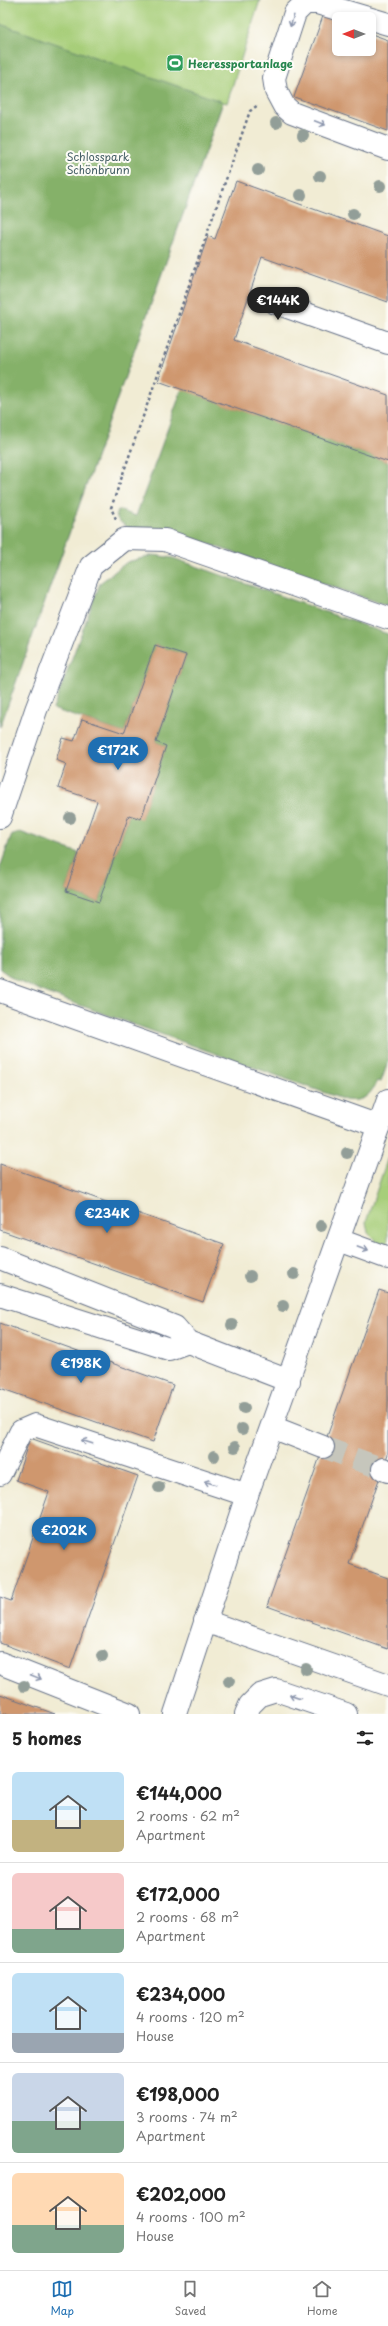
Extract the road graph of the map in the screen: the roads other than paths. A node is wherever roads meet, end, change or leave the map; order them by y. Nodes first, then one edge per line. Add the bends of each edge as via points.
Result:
1 (388, 24) edge
2 (388, 149) edge
3 (276, 303) dead end
4 (388, 343) edge
5 (388, 618) edge
6 (0, 817) edge
7 (0, 991) edge
8 (388, 1100) edge
9 (379, 1126) junction
10 (339, 1240) junction
11 (0, 1258) edge
12 (388, 1258) edge
13 (0, 1295) edge
14 (188, 1342) junction
15 (289, 1381) junction
16 (272, 1428) junction
17 (323, 1448) tunnel mouth
18 (0, 1474) edge
19 (247, 1495) junction
20 (205, 1621) junction
21 (0, 1663) edge
22 (388, 1685) edge
23 (182, 1712) edge
24 (129, 1714) edge
25 (246, 1714) edge
26 (346, 1714) edge

1 -> 2 lane via 317,3 305,3 295,13 274,78 276,91 284,106 292,113
3 - 4 lane
5 - 6 lane via 165,540 125,539 90,566 36,710
7 - 9 lane
8 - 9 lane
9 - 10 lane
10 -> 12 lane
10 - 15 lane
11 - 14 lane via 175,1327
13 - 14 lane via 169,1348
14 - 15 lane
15 - 16 lane
16 - 17 lane
16 - 19 lane
19 -> 18 lane via 35,1425 21,1432
19 - 20 lane
20 - 22 lane
20 - 23 lane
21 -> 24 lane
26 -> 25 lane via 276,1690 260,1695 250,1705

